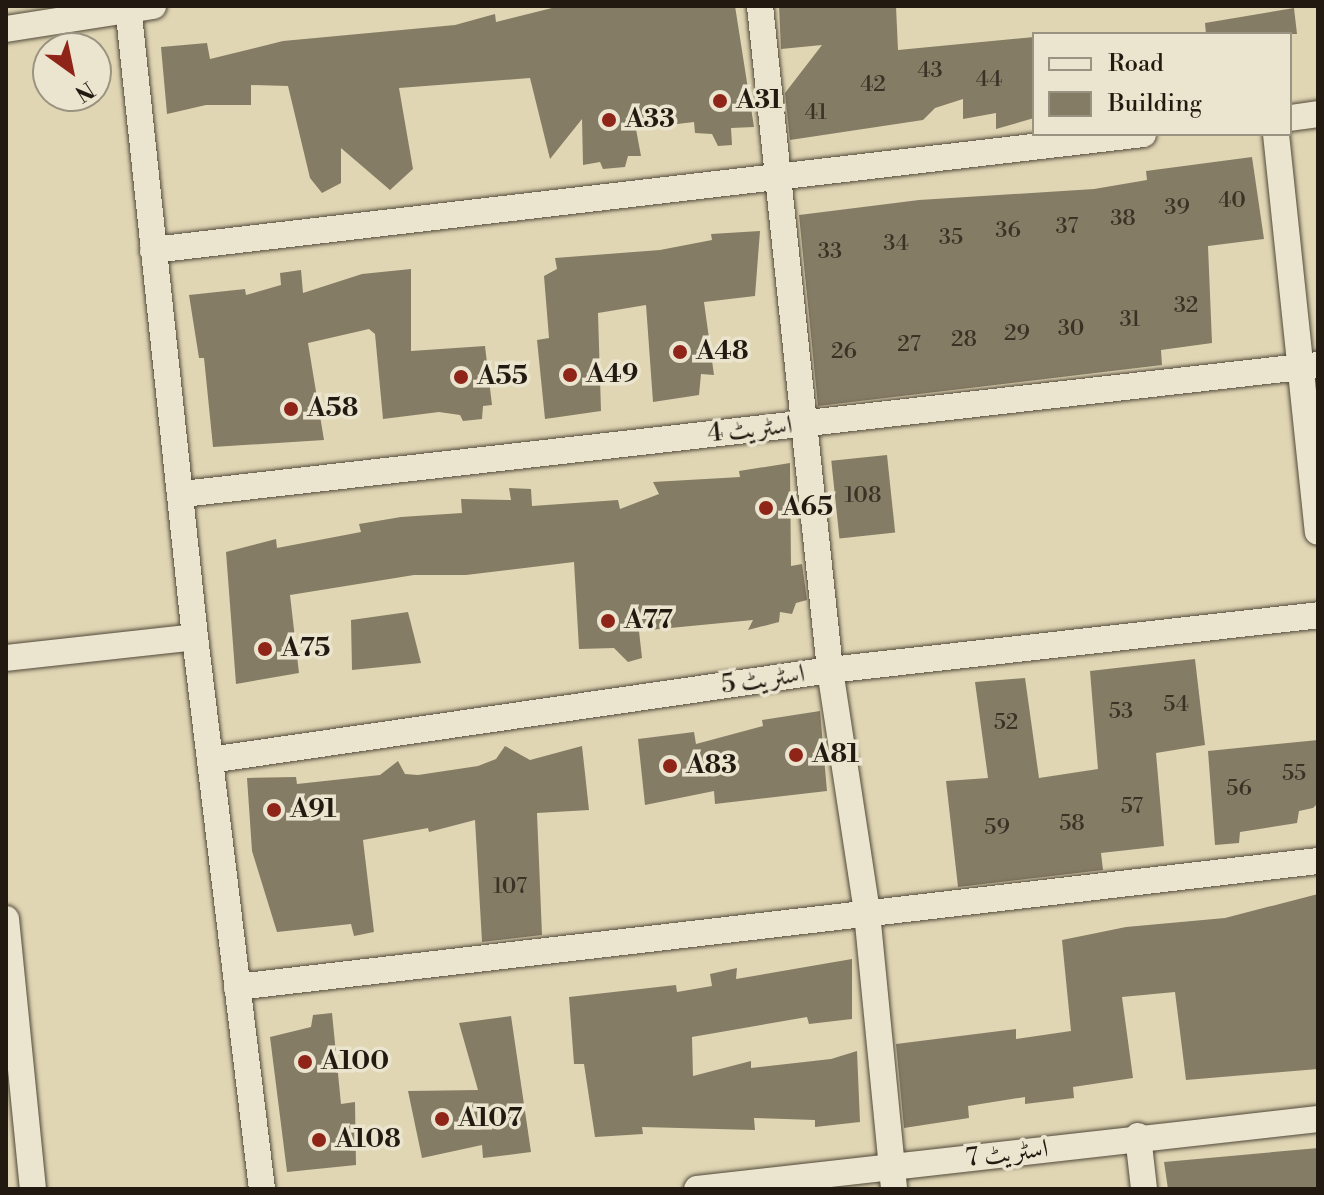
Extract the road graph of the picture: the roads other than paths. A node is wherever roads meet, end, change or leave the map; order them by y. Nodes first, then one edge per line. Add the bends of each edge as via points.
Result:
1 (760, 6) edge
2 (137, 7) edge
3 (6, 29) edge
4 (1318, 114) edge
5 (1292, 118) edge
6 (1127, 136) edge
7 (1276, 136) edge
8 (777, 180) junction
9 (153, 250) junction
10 (1308, 366) edge
11 (803, 424) junction
12 (183, 494) junction
13 (1318, 532) edge
14 (1318, 615) edge
15 (195, 637) junction
16 (6, 658) edge
17 (830, 670) junction
18 (210, 760) junction
19 (1318, 861) edge
20 (867, 913) junction
21 (6, 919) edge
22 (237, 987) junction
23 (1318, 1119) edge
24 (1138, 1136) junction
25 (893, 1179) edge
26 (33, 1189) edge
27 (262, 1189) edge
28 (697, 1189) edge
29 (1144, 1189) edge

1 - 8 street
2 - 3 street
2 - 9 street
4 - 5 street
6 - 8 street
7 - 10 street
8 - 9 street
8 - 11 street
9 - 12 street
10 - 11 street, اسٹریٹ 4
10 - 13 street
11 - 12 street, اسٹریٹ 4
11 - 17 street
12 - 15 street
14 - 17 street, اسٹریٹ 5
15 - 16 street
15 - 18 street
17 - 18 street, اسٹریٹ 5
17 - 20 street
18 - 22 street
19 - 20 street
20 - 22 street
20 - 25 street
21 - 26 street
22 - 27 street
23 - 24 street, اسٹریٹ 7
24 - 25 street, اسٹریٹ 7
24 - 29 street
25 - 28 street, اسٹریٹ 7

